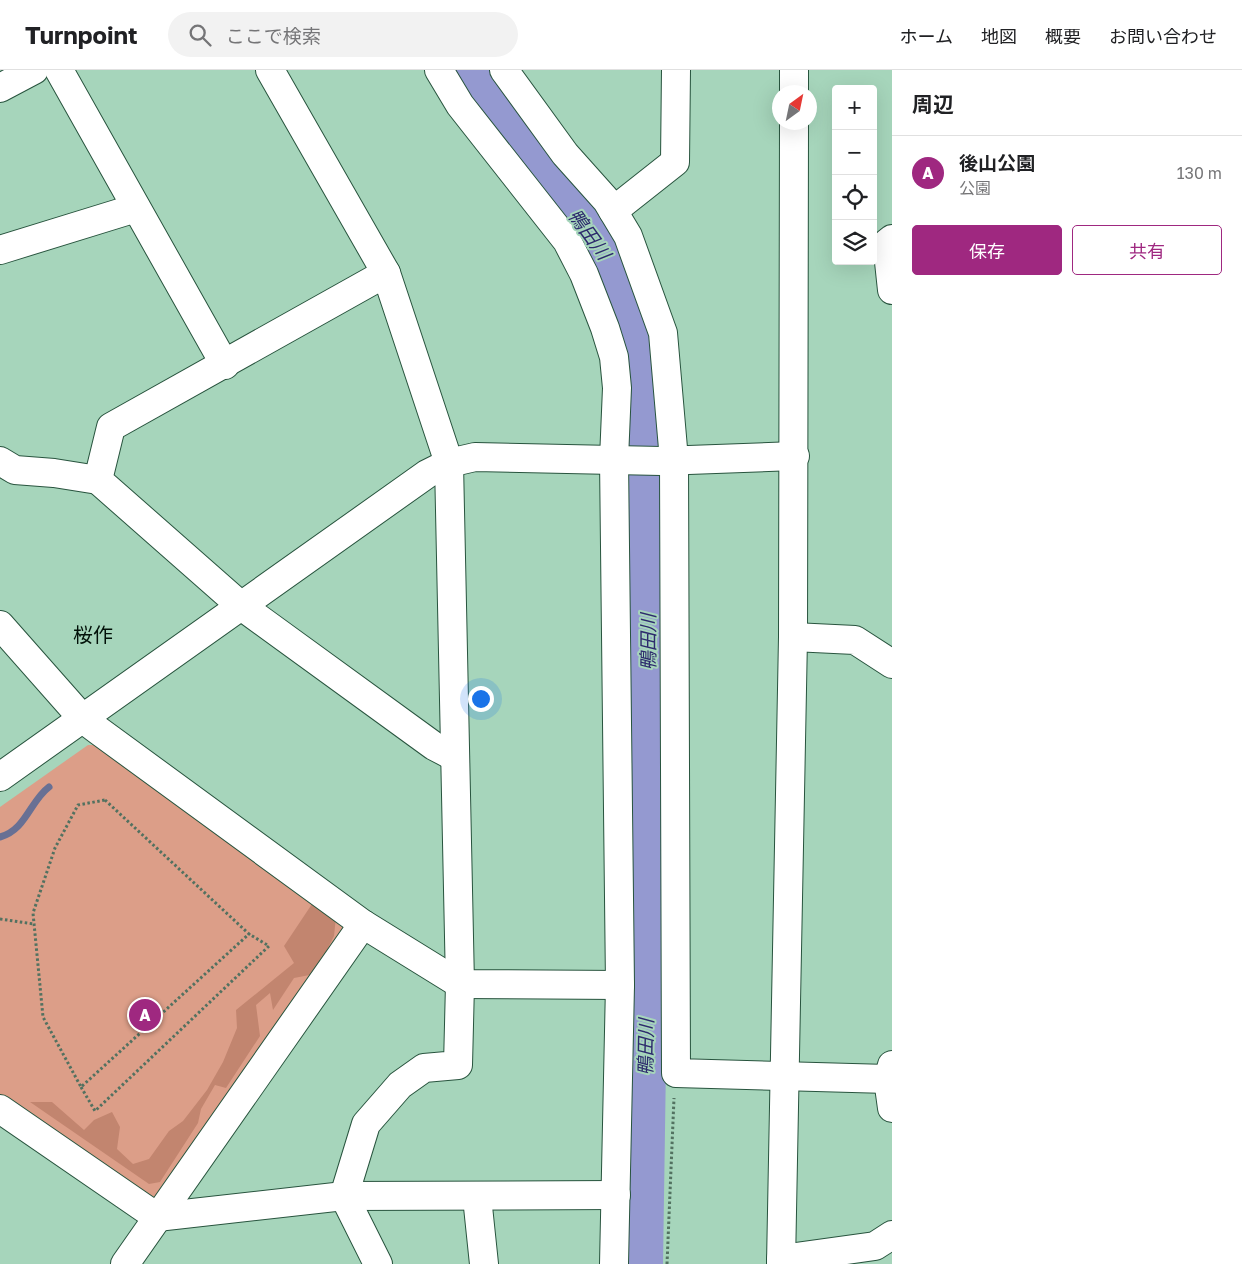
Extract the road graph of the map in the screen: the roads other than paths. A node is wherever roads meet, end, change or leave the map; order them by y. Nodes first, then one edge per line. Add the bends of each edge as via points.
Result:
1 (34, 70) edge
2 (59, 70) edge
3 (270, 70) edge
4 (438, 70) edge
5 (504, 70) edge
6 (676, 70) edge
7 (794, 70) edge
8 (794, 85) edge
9 (0, 88) edge
10 (794, 130) edge
11 (136, 208) junction
12 (613, 211) junction
13 (892, 239) edge
14 (0, 250) edge
15 (386, 273) junction
16 (892, 290) edge
17 (225, 365) junction
18 (796, 456) junction
19 (619, 460) junction
20 (668, 460) junction
21 (0, 461) edge
22 (449, 463) junction
23 (98, 480) junction
24 (240, 606) junction
25 (0, 625) edge
26 (793, 637) junction
27 (892, 664) edge
28 (83, 718) junction
29 (455, 757) junction
30 (0, 777) edge
31 (363, 924) junction
32 (460, 984) junction
33 (620, 985) junction
34 (890, 1072) edge
35 (785, 1075) junction
36 (892, 1108) edge
37 (0, 1109) edge
38 (616, 1195) junction
39 (344, 1196) junction
40 (477, 1197) junction
41 (157, 1217) junction
42 (892, 1235) edge
43 (781, 1261) edge
44 (125, 1264) edge
45 (378, 1264) edge
46 (484, 1264) edge
47 (614, 1264) edge

1 - 9 street
2 - 11 street
3 - 15 street
4 - 19 street via 460,106 566,241 584,274 614,357
5 - 12 street
6 - 12 street via 675,162
7 - 8 street
10 - 18 street
11 - 14 street
11 - 17 street
12 - 20 street via 628,236 663,333
13 - 16 street via 887,244
15 - 17 street
15 - 22 street
17 - 23 street via 111,427
18 - 20 street
18 - 26 street
19 - 20 street
19 - 22 street via 475,457
19 - 33 street
20 - 35 street via 676,1073
21 - 23 street via 15,470
22 - 24 street via 427,474
22 - 29 street
23 - 24 street
24 - 28 street
24 - 29 street via 434,746
25 - 28 street
26 - 27 street via 855,640
26 - 35 street
28 - 30 street
28 - 31 street
29 - 32 street
31 - 32 street
31 - 41 street
32 - 33 street
32 - 39 street via 458,1065 424,1068 400,1085 366,1124
33 - 38 street
34 - 35 street
34 - 36 street
35 - 43 street
37 - 41 street
38 - 40 street
38 - 47 street
39 - 40 street
39 - 41 street
39 - 45 street
40 - 46 street
41 - 44 street
42 - 43 street via 875,1246

